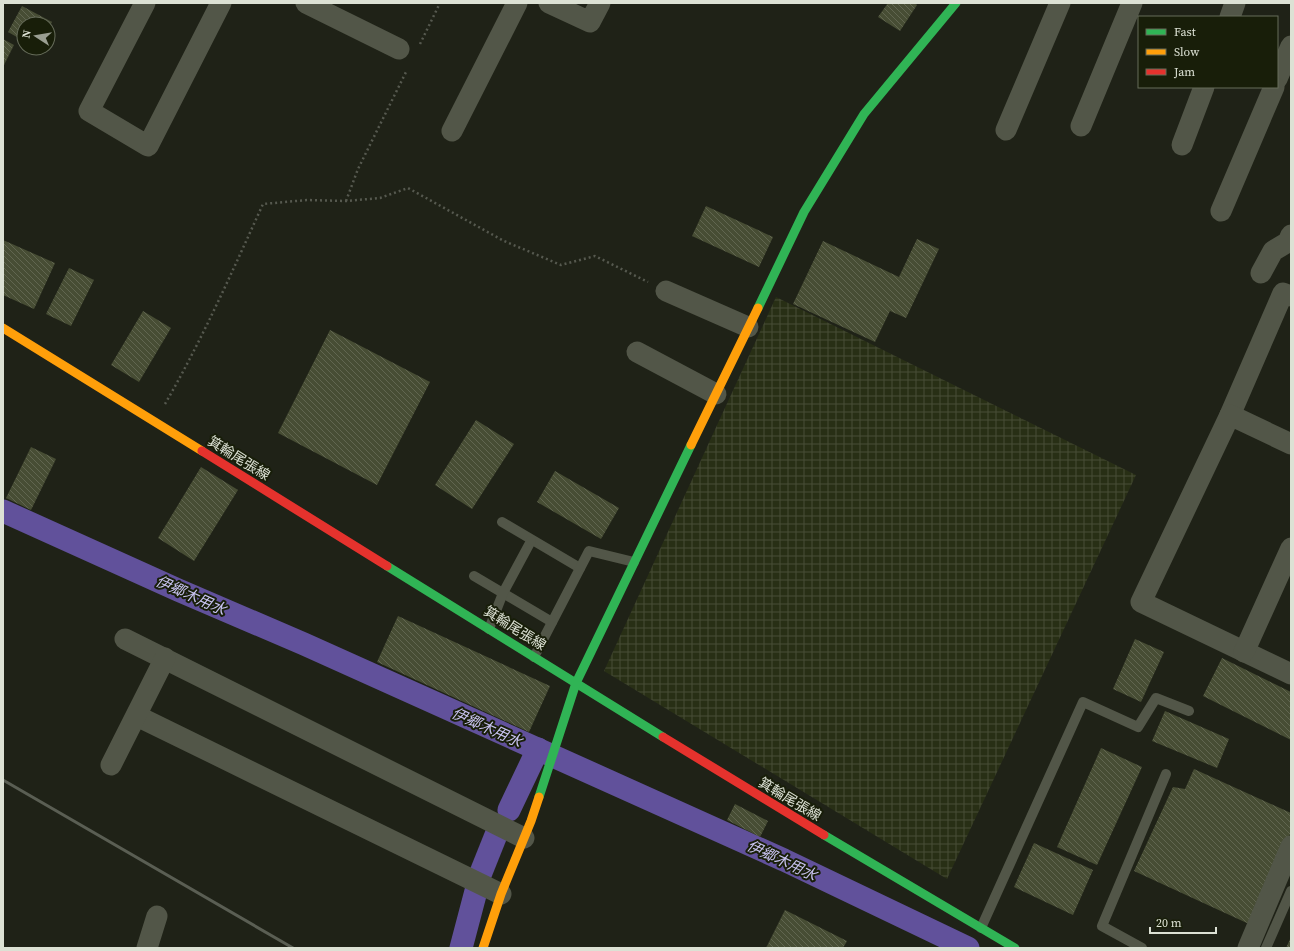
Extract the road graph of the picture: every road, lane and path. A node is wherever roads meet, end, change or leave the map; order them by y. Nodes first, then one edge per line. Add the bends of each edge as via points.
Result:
1 (145, 3) edge
2 (221, 3) edge
3 (306, 3) edge
4 (440, 3) edge
5 (517, 3) edge
6 (550, 3) edge
7 (600, 3) edge
8 (956, 3) edge
9 (1060, 3) edge
10 (1132, 3) edge
11 (1235, 3) edge
12 (1230, 16) edge
13 (419, 44) dead end
14 (1291, 46) edge
15 (404, 57) joint
16 (1278, 77) edge
17 (1204, 88) edge
18 (1274, 88) edge
19 (1081, 126) dead end
20 (1006, 130) dead end
21 (452, 131) dead end
22 (1182, 145) dead end
23 (346, 201) junction
24 (1221, 211) dead end
25 (1291, 235) edge
26 (1261, 273) dead end
27 (666, 291) joint
28 (1291, 296) edge
29 (748, 327) junction
30 (3, 328) edge
31 (637, 352) dead end
32 (716, 394) junction
33 (162, 410) dead end
34 (1230, 415) junction
35 (1291, 444) edge
36 (502, 522) dead end
37 (531, 540) junction
38 (1291, 548) edge
39 (634, 562) junction
40 (580, 568) junction
41 (474, 576) dead end
42 (502, 593) junction
43 (552, 622) junction
44 (489, 629) junction
45 (125, 638) dead end
46 (1244, 652) junction
47 (534, 657) junction
48 (165, 658) junction
49 (1291, 674) edge
50 (576, 683) junction
51 (1189, 711) dead end
52 (137, 716) junction
53 (111, 765) dead end
54 (1166, 774) dead end
55 (524, 838) junction
56 (1291, 846) edge
57 (1291, 891) edge
58 (501, 894) junction
59 (157, 916) dead end
60 (981, 928) junction
61 (147, 948) edge
62 (483, 948) edge
63 (1015, 948) edge
64 (1142, 948) edge
65 (1248, 948) edge
66 (1266, 948) edge

1 - 2 street via 89,111 148,146
3 - 15 street
4 - 13 path
5 - 21 street
6 - 7 street via 590,22
8 - 29 main road via 864,114 804,212
9 - 20 street
10 - 19 street
11 - 12 street
14 - 16 street
15 - 23 path
17 - 22 street
18 - 24 street
23 - 27 path via 380,198 408,188 504,241 562,265 594,256
23 - 33 path via 307,200 262,204 216,309
25 - 26 street via 1288,242 1273,251
27 - 29 street
28 - 34 street via 1283,293
29 - 32 main road
30 - 44 main road, 箕輪尾張線
31 - 32 street
32 - 39 main road
34 - 35 street
34 - 46 street via 1142,602
36 - 37 lane
37 - 40 lane
37 - 42 lane
38 - 46 street
39 - 40 lane via 589,551
39 - 50 main road
40 - 43 lane
41 - 42 lane
42 - 43 lane
42 - 44 lane
43 - 47 lane
44 - 47 main road, 箕輪尾張線
45 - 48 street
46 - 49 street
47 - 50 main road, 箕輪尾張線
48 - 52 street
48 - 55 street
50 - 55 main road
50 - 60 main road, 箕輪尾張線 via 747,789
51 - 60 lane via 1156,698 1138,727 1083,702
52 - 53 street
52 - 58 street
54 - 64 lane via 1102,926
55 - 58 main road
56 - 65 street
57 - 66 lane
58 - 62 main road
59 - 61 street
60 - 63 main road, 箕輪尾張線

